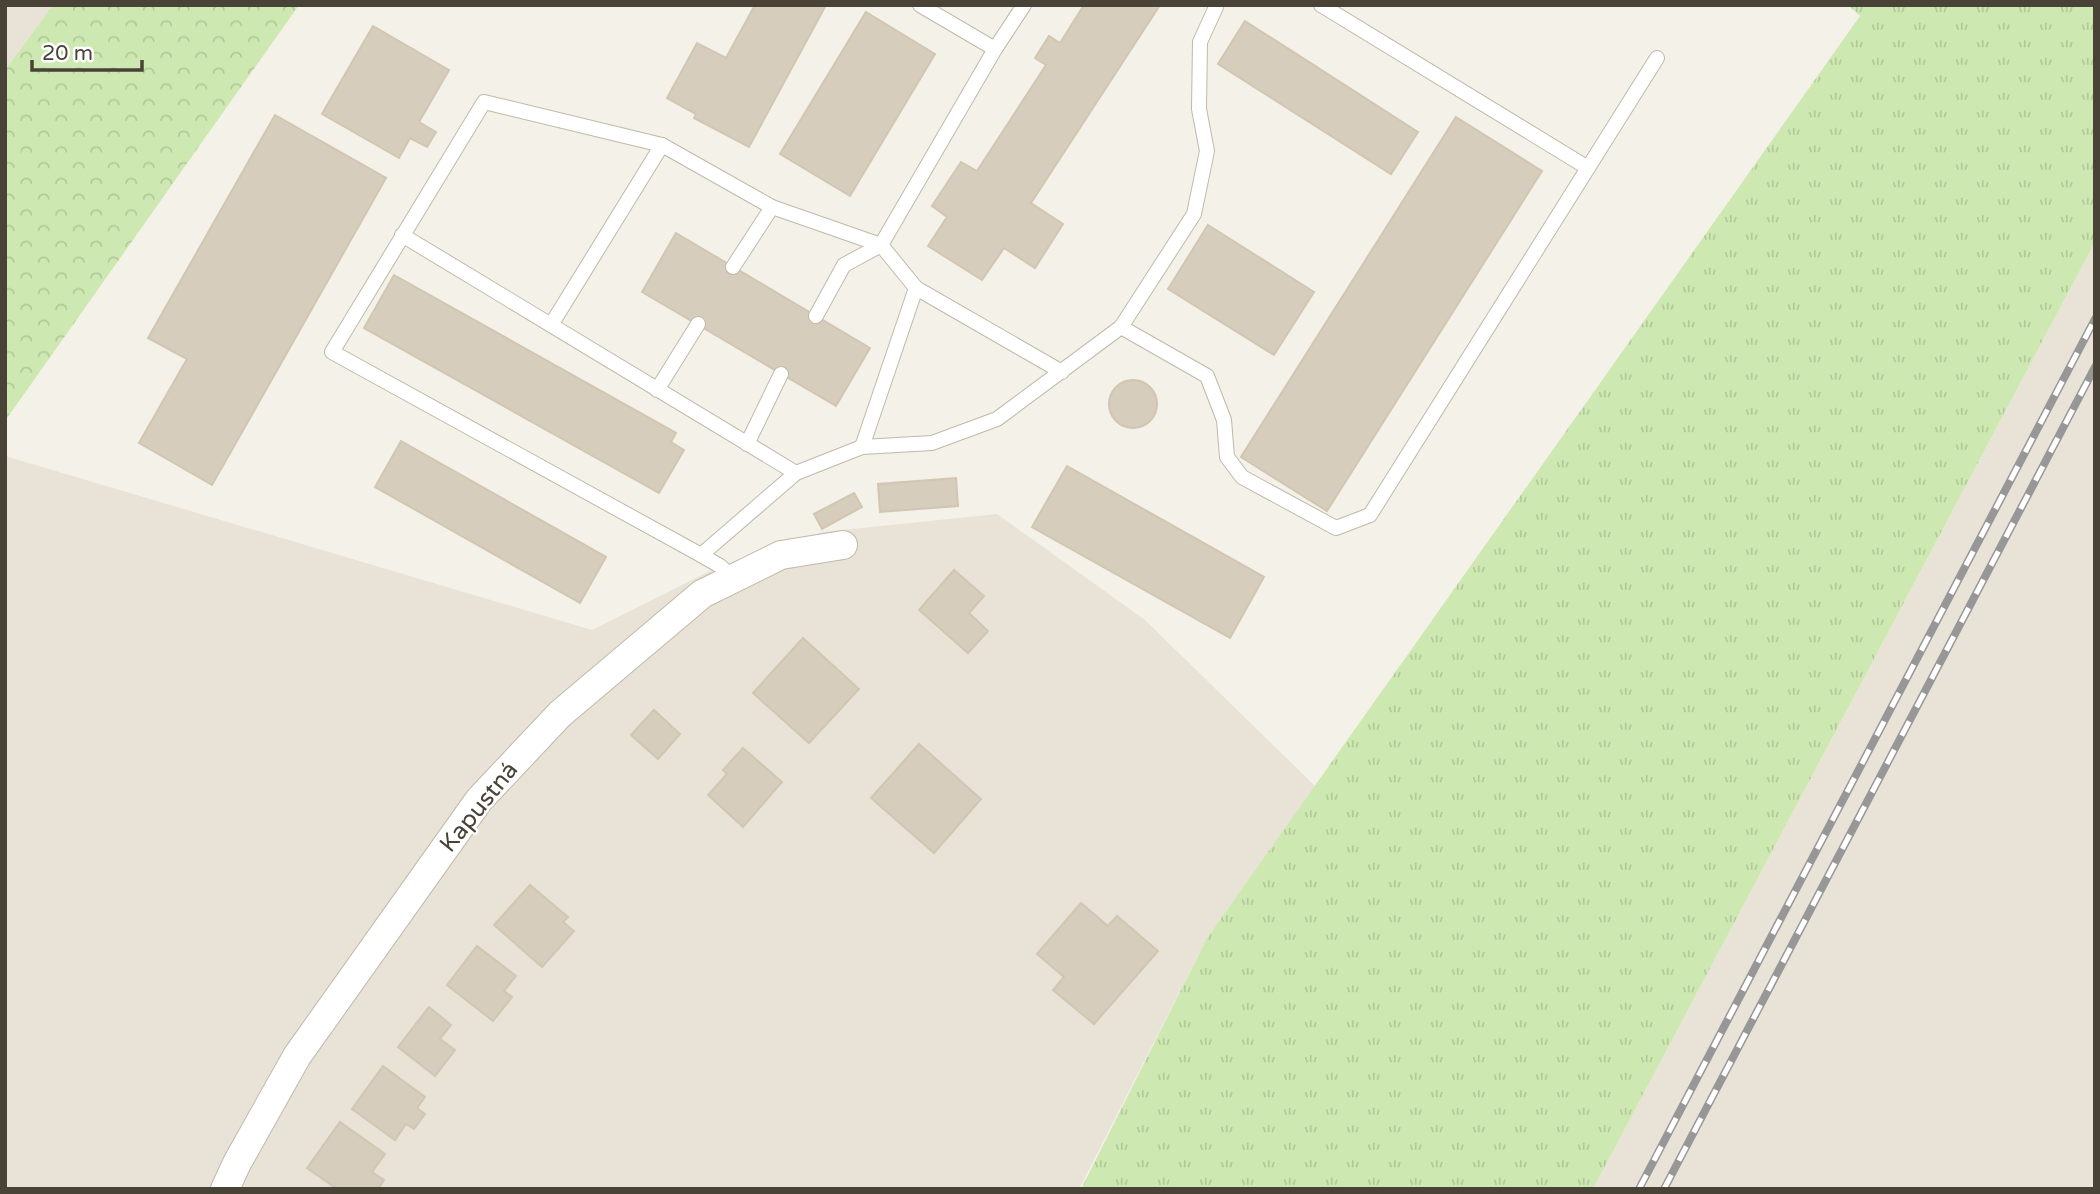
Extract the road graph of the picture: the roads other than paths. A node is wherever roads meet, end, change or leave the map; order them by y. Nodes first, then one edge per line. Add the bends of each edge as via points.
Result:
1 (919, 5) edge
2 (1024, 5) edge
3 (1321, 5) edge
4 (1216, 7) edge
5 (995, 49) junction
6 (1657, 58) dead end
7 (662, 145) junction
8 (1588, 168) junction
9 (772, 207) junction
10 (402, 235) junction
11 (881, 245) junction
12 (733, 267) dead end
13 (916, 288) junction
14 (816, 316) dead end
15 (698, 324) dead end
16 (551, 325) junction
17 (1121, 327) junction
18 (1062, 372) junction
19 (781, 374) dead end
20 (657, 390) junction
21 (747, 444) junction
22 (862, 447) junction
23 (796, 473) junction
24 (843, 545) dead end
25 (701, 555) junction
26 (734, 578) junction
27 (225, 1189) edge

1 - 5 lane
2 - 5 lane
3 - 8 lane
4 - 17 lane via 1200,42 1199,109 1207,151 1194,214
5 - 11 lane
6 - 8 lane
7 - 9 lane
7 - 10 lane via 484,102
7 - 16 lane
8 - 17 lane via 1370,515 1336,528 1242,477 1227,457 1224,421 1207,376
9 - 11 lane
9 - 12 lane
10 - 16 lane
10 - 25 lane via 332,352
11 - 13 lane
11 - 14 lane via 844,265
13 - 18 lane
13 - 22 lane
15 - 20 lane
16 - 20 lane
17 - 18 lane
18 - 22 lane via 997,419 932,443
19 - 21 lane
20 - 21 lane
21 - 23 lane
22 - 23 lane
23 - 25 lane
24 - 26 street, Kapustná via 781,555
25 - 26 lane
26 - 27 street, Kapustná via 702,594 560,714 479,800 296,1056

